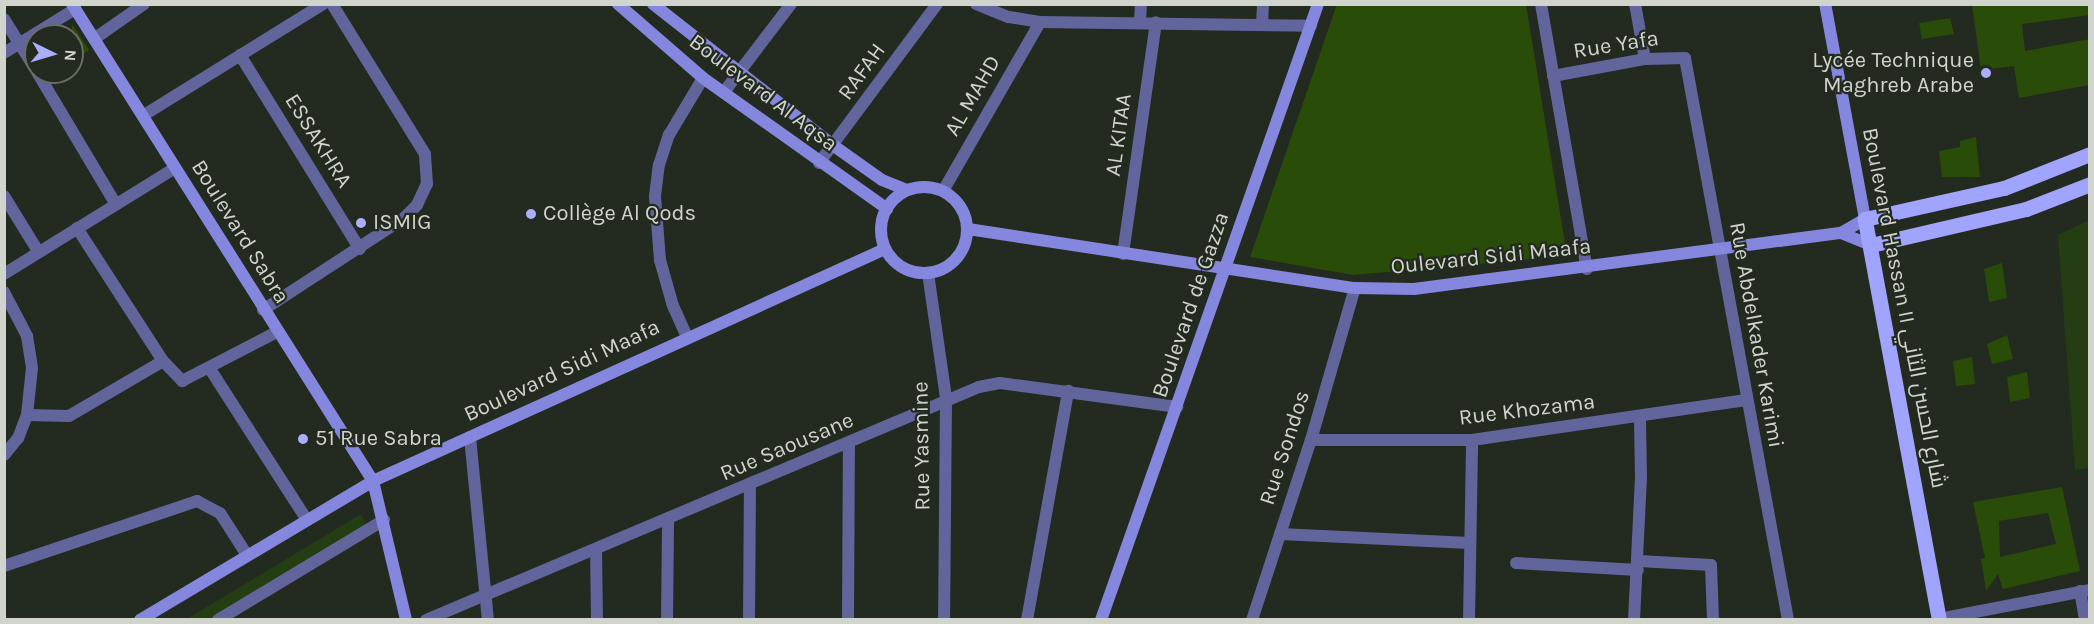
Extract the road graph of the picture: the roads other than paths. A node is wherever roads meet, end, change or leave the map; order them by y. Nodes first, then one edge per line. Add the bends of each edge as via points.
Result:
1 (144, 4) edge
2 (323, 4) edge
3 (332, 4) edge
4 (618, 4) edge
5 (653, 4) edge
6 (791, 4) edge
7 (936, 4) edge
8 (976, 4) edge
9 (1141, 4) edge
10 (1263, 4) edge
11 (1318, 4) edge
12 (1541, 4) edge
13 (1635, 4) edge
14 (1825, 4) edge
15 (73, 7) edge
16 (4, 19) edge
17 (1040, 22) junction
18 (1140, 22) junction
19 (1155, 22) junction
20 (1262, 24) junction
21 (1311, 26) junction
22 (93, 39) junction
23 (20, 43) junction
24 (24, 50) edge
25 (4, 53) edge
26 (240, 55) junction
27 (1685, 58) joint
28 (1645, 59) junction
29 (739, 73) junction
30 (1553, 76) junction
31 (703, 78) junction
32 (44, 84) edge
33 (724, 92) junction
34 (144, 115) junction
35 (834, 146) junction
36 (2090, 154) edge
37 (819, 163) junction
38 (175, 168) junction
39 (2090, 184) edge
40 (907, 190) junction
41 (943, 191) junction
42 (4, 196) edge
43 (115, 203) junction
44 (886, 209) junction
45 (1864, 219) junction
46 (77, 228) junction
47 (968, 229) junction
48 (1841, 234) junction
49 (1871, 245) junction
50 (1719, 248) junction
51 (360, 249) junction
52 (885, 249) junction
53 (38, 252) junction
54 (1123, 254) junction
55 (1227, 268) junction
56 (1587, 269) junction
57 (928, 273) junction
58 (4, 274) edge
59 (1355, 288) junction
60 (4, 292) edge
61 (263, 310) junction
62 (277, 332) junction
63 (687, 337) junction
64 (163, 362) junction
65 (210, 369) junction
66 (1068, 392) junction
67 (946, 398) junction
68 (1746, 400) junction
69 (1177, 407) junction
70 (27, 415) junction
71 (1640, 417) junction
72 (470, 437) junction
73 (1311, 440) junction
74 (1472, 440) junction
75 (849, 445) junction
76 (4, 455) edge
77 (373, 481) junction
78 (750, 486) junction
79 (307, 520) junction
80 (384, 520) junction
81 (668, 520) junction
82 (1280, 534) junction
83 (1470, 543) junction
84 (596, 549) junction
85 (247, 555) junction
86 (1516, 563) dead end
87 (1638, 565) junction
88 (4, 566) edge
89 (2085, 591) edge
90 (485, 594) junction
91 (1939, 619) edge
92 (140, 620) edge
93 (218, 620) edge
94 (406, 620) edge
95 (426, 620) edge
96 (488, 620) edge
97 (597, 620) edge
98 (667, 620) edge
99 (749, 620) edge
100 (848, 620) edge
101 (944, 620) edge
102 (1027, 620) edge
103 (1101, 620) edge
104 (1252, 620) edge
105 (1468, 620) edge
106 (1634, 620) edge
107 (1713, 620) edge
108 (1788, 620) edge
109 (2085, 620) edge

1 - 22 street
2 - 26 street
3 - 51 street via 420,145 428,167 424,191 411,212
4 - 31 street, Boulevard Al Aqsa
5 - 29 street
6 - 29 street
7 - 35 street, RAFAH
8 - 17 street via 1009,17
9 - 18 street
10 - 20 street
11 - 21 street, Boulevard de Gazza
12 - 30 street
13 - 28 street
14 - 45 street, Boulevard Hassan II شارع الحسن الثاني
15 - 22 street, Boulevard Sabra
15 - 23 street
16 - 23 street
17 - 18 street
17 - 41 street, AL MAHD
18 - 19 street
19 - 20 street
19 - 54 street, AL KITAA
20 - 21 street
21 - 55 street, Boulevard de Gazza
22 - 34 street, Boulevard Sabra
23 - 24 street
23 - 25 street
26 - 34 street
26 - 51 street, ESSAKHRA
27 - 28 street, Rue Yafa
27 - 50 street, Rue Abdelkader Karimi
28 - 30 street, Rue Yafa
29 - 33 street
29 - 35 street
30 - 56 street
31 - 33 street, Boulevard Al Aqsa
31 - 63 street via 669,135 656,181 655,229 660,260
32 - 43 street
33 - 37 street, Boulevard Al Aqsa
34 - 38 street, Boulevard Sabra
35 - 37 street, RAFAH
35 - 40 street via 882,180
36 - 45 main road via 2004,188
37 - 44 street, Boulevard Al Aqsa
38 - 43 street
38 - 61 street, Boulevard Sabra
39 - 49 main road via 2026,209
40 - 41 street via 929,187
40 - 44 street
41 - 47 street via 961,206
42 - 53 street
43 - 46 street
44 - 52 street via 881,232
45 - 48 street
45 - 49 main road, Boulevard Hassan II شارع الحسن الثاني
46 - 53 street
46 - 64 street
47 - 54 street, Oulevard Sidi Maafa
47 - 57 street via 957,259
48 - 49 street
48 - 50 street, Oulevard Sidi Maafa
49 - 91 main road, Boulevard Hassan II شارع الحسن الثاني
50 - 56 street, Oulevard Sidi Maafa
50 - 68 street, Rue Abdelkader Karimi
51 - 61 street
52 - 57 street via 906,270
52 - 63 street, Boulevard Sidi Maafa
53 - 58 street
54 - 55 street, Oulevard Sidi Maafa
55 - 59 street, Oulevard Sidi Maafa
55 - 69 street, Boulevard de Gazza
56 - 59 street, Oulevard Sidi Maafa via 1414,289
57 - 67 street, Rue Yasmine
59 - 73 street, Rue Sondos
60 - 70 street via 27,336 32,368
61 - 62 street, Boulevard Sabra
62 - 65 street
62 - 77 street, Boulevard Sabra
63 - 72 street, Boulevard Sidi Maafa
64 - 65 street via 182,381
64 - 70 street via 69,416
65 - 79 street
66 - 67 street, Rue Saousane via 1000,383
66 - 69 street, Rue Saousane
66 - 102 street
67 - 75 street, Rue Saousane
67 - 101 street, Rue Yasmine
68 - 71 street, Rue Khozama
68 - 108 street, Rue Abdelkader Karimi
69 - 103 street, Boulevard de Gazza
70 - 76 street via 18,438
71 - 74 street, Rue Khozama
71 - 87 street
72 - 77 street, Boulevard Sidi Maafa
72 - 90 street
73 - 74 street, Rue Khozama
73 - 82 street, Rue Sondos
74 - 83 street
75 - 78 street, Rue Saousane
75 - 100 street
77 - 79 street, Boulevard Sidi Maafa
77 - 80 street, Boulevard Sabra
78 - 81 street, Rue Saousane
78 - 99 street
79 - 85 street, Boulevard Sidi Maafa
80 - 93 street
80 - 94 street, Boulevard Sabra
81 - 84 street, Rue Saousane
81 - 98 street
82 - 83 street
82 - 104 street, Rue Sondos
83 - 105 street
84 - 90 street, Rue Saousane
84 - 97 street
85 - 88 street via 220,513 197,501
85 - 92 street, Boulevard Sidi Maafa
86 - 87 street
87 - 106 street
87 - 107 street via 1711,566
89 - 91 street
89 - 109 street
90 - 95 street, Rue Saousane
90 - 96 street

